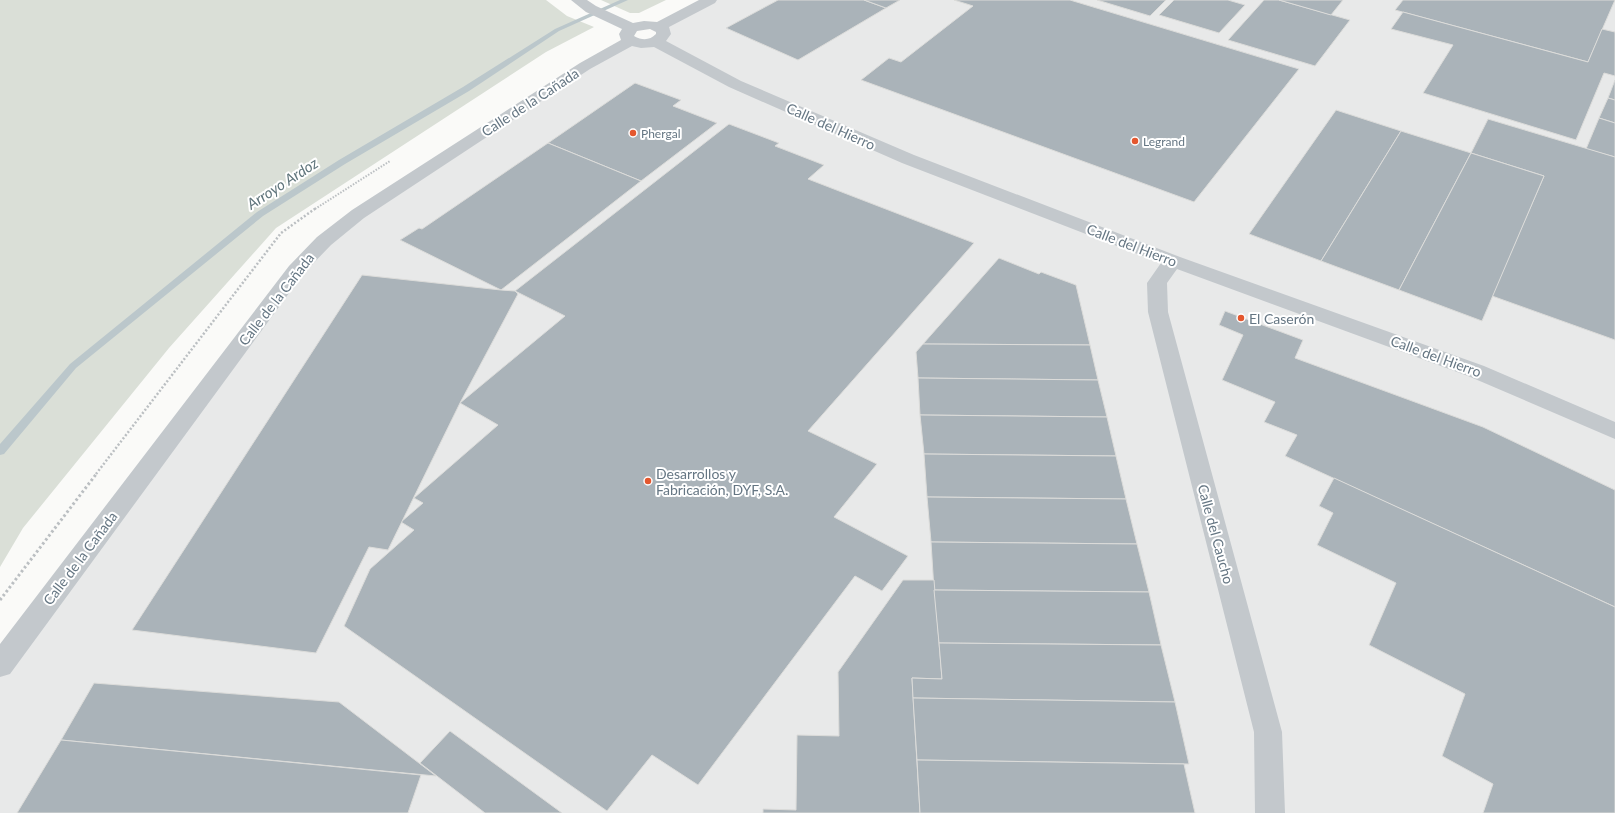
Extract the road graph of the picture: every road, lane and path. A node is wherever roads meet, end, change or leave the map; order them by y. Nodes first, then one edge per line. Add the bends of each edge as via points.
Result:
1 (578, 0) edge
2 (710, 0) edge
3 (657, 34) junction
4 (631, 35) junction
5 (1173, 261) junction
6 (1615, 430) edge
7 (3, 659) edge
8 (1270, 813) edge

1 - 4 street via 614,19
2 - 3 street
3 - 4 street via 644,44
3 - 5 street, Calle del Hierro via 735,84 908,159
4 - 7 street, Calle de la Cañada via 358,214 324,241 296,270
5 - 6 street, Calle del Hierro via 1476,371
5 - 8 street, Calle del Caucho via 1157,283 1158,312 1268,732

